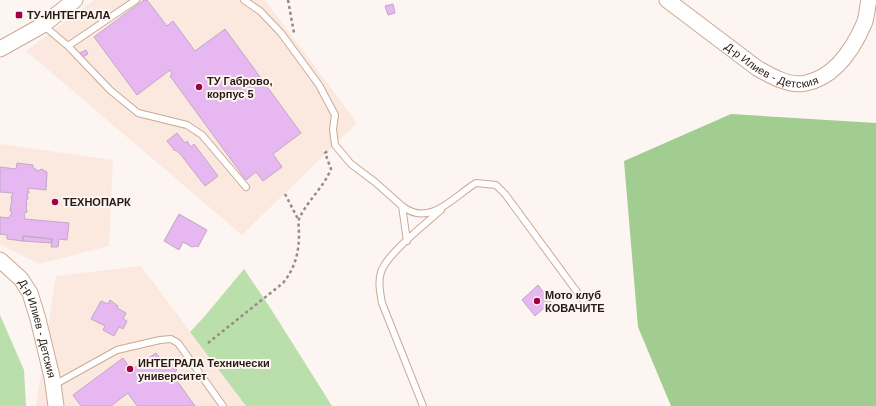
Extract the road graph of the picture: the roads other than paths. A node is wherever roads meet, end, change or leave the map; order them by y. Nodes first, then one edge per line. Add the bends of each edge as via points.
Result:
1 (75, 0) edge
2 (136, 0) edge
3 (244, 0) edge
4 (667, 0) edge
5 (868, 0) edge
6 (43, 25) junction
7 (68, 46) junction
8 (0, 49) edge
9 (246, 187) dead end
10 (402, 206) junction
11 (443, 208) junction
12 (407, 241) junction
13 (0, 260) edge
14 (583, 300) dead end
15 (53, 386) junction
16 (56, 406) edge
17 (223, 406) edge
18 (423, 406) edge

1 - 6 street
2 - 7 lane
3 - 10 lane via 260,11 281,33 319,85 335,115 333,129 336,145 351,164
4 - 5 street, Д-р Илиев - Детския via 757,68 770,76 797,83 819,78 839,65 864,22
6 - 7 lane
6 - 8 street
7 - 9 lane via 110,90 138,113 187,125 202,135
10 - 11 lane via 414,213 428,214
10 - 12 lane
11 - 12 lane
11 - 14 lane via 476,183 496,185
12 - 18 lane via 387,260 381,272 379,287 382,302
13 - 15 street, Д-р Илиев - Детския via 21,279 30,293
15 - 16 street, Д-р Илиев - Детския
15 - 17 lane via 117,350 171,339 178,343

